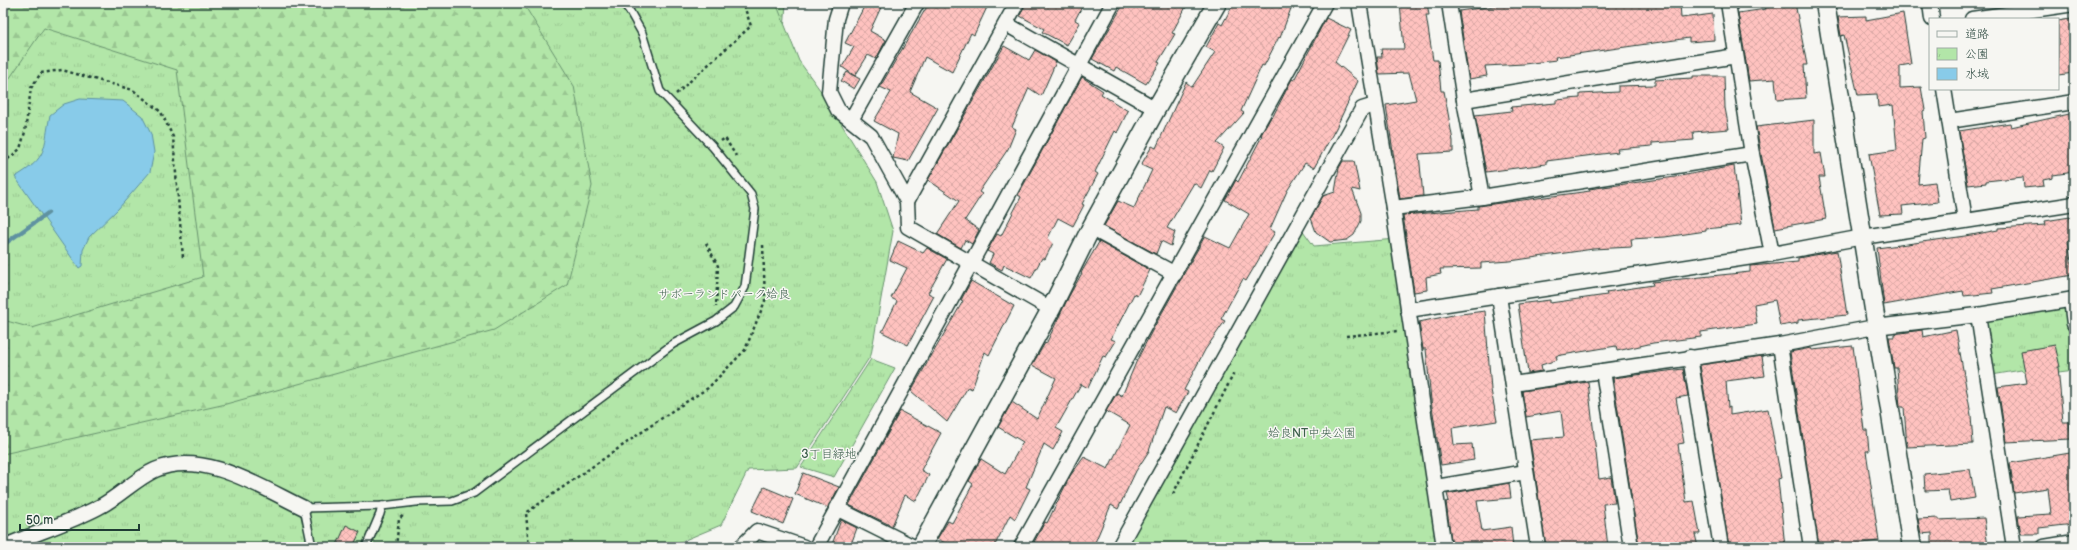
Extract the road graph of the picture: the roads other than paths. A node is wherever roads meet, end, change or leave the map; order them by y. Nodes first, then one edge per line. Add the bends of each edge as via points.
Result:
1 (622, 3) edge
2 (841, 3) edge
3 (917, 3) edge
4 (1017, 3) edge
5 (1113, 3) edge
6 (1218, 3) edge
7 (1325, 3) edge
8 (1359, 3) edge
9 (1452, 3) edge
10 (1728, 3) edge
11 (1825, 3) edge
12 (1930, 3) edge
13 (2074, 4) edge
14 (2020, 7) edge
15 (1932, 18) edge
16 (1976, 18) edge
17 (1006, 24) junction
18 (1736, 56) junction
19 (1078, 65) junction
20 (1944, 90) edge
21 (1464, 100) junction
22 (2074, 102) edge
23 (1375, 105) junction
24 (1156, 109) junction
25 (851, 120) junction
26 (1949, 121) junction
27 (1752, 154) junction
28 (1482, 197) junction
29 (907, 201) junction
30 (2074, 204) edge
31 (1393, 208) junction
32 (1965, 220) junction
33 (1091, 228) junction
34 (1862, 237) junction
35 (1772, 254) junction
36 (970, 264) junction
37 (1175, 274) junction
38 (1499, 296) junction
39 (2072, 300) edge
40 (1051, 309) junction
41 (1408, 310) junction
42 (1978, 315) junction
43 (2074, 324) edge
44 (1875, 327) junction
45 (1780, 344) junction
46 (1690, 357) junction
47 (1603, 371) junction
48 (1513, 384) junction
49 (1526, 472) junction
50 (1436, 487) junction
51 (382, 506) junction
52 (304, 508) junction
53 (836, 508) junction
54 (2074, 542) edge
55 (3, 547) edge
56 (312, 547) edge
57 (366, 547) edge
58 (741, 547) edge
59 (804, 547) edge
60 (816, 547) edge
61 (914, 547) edge
62 (921, 547) edge
63 (1021, 547) edge
64 (1119, 547) edge
65 (1444, 547) edge
66 (1538, 547) edge
67 (1631, 547) edge
68 (1721, 547) edge
69 (1811, 547) edge
70 (1912, 547) edge
71 (2014, 547) edge
72 (2044, 547) edge

1 - 51 lane via 642,33 660,91 713,147 751,194 755,209 745,287 734,307 716,321 673,344 474,492 452,501
2 - 25 street via 836,19 829,92 838,110
3 - 25 street
4 - 17 street
5 - 19 street
6 - 24 street
7 - 37 street
8 - 23 street
9 - 21 street
10 - 18 street
11 - 34 street
12 - 15 street
13 - 14 street
14 - 16 street
17 - 19 street
17 - 29 street
18 - 21 street
18 - 27 street
19 - 24 street
19 - 36 street
20 - 26 street
21 - 28 street
22 - 26 street
23 - 31 street
23 - 64 street via 1362,109
24 - 33 street
25 - 29 street via 871,136
26 - 32 street
27 - 28 street
27 - 35 street
28 - 31 street
29 - 36 street via 908,227
30 - 32 street
31 - 41 street
32 - 34 street
33 - 37 street
33 - 40 street
34 - 35 street
34 - 44 street
35 - 38 street
36 - 40 street
36 - 53 street
37 - 63 street
38 - 41 street
38 - 48 street
39 - 42 street
39 - 43 street
40 - 62 street
41 - 50 street
42 - 44 street
42 - 71 street
44 - 45 street
44 - 70 street
45 - 46 street
45 - 69 street
46 - 47 street
46 - 68 street
47 - 48 street
47 - 67 street
48 - 49 street
49 - 50 street
49 - 66 street
50 - 65 street
51 - 52 lane
51 - 57 lane
52 - 55 street via 211,467 169,465 154,471 100,507
52 - 56 lane
53 - 60 street
53 - 61 street
54 - 72 street
58 - 59 street via 757,531

